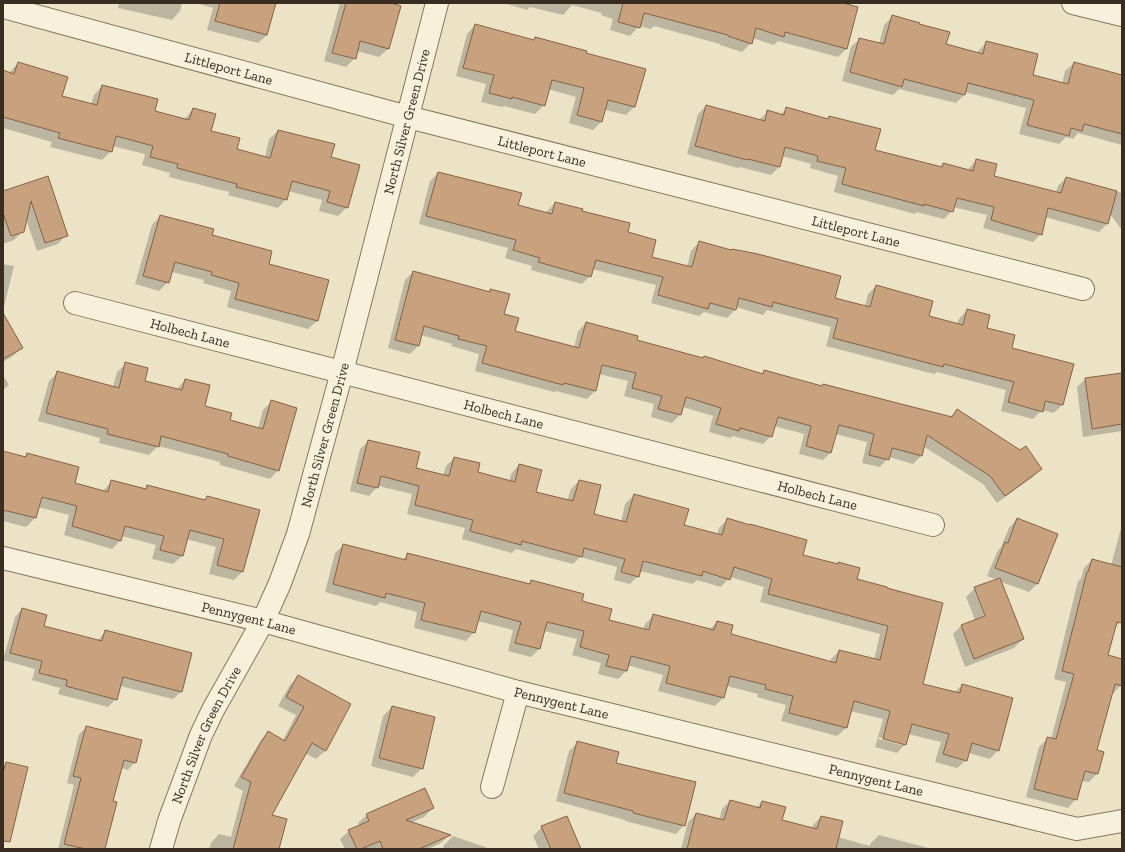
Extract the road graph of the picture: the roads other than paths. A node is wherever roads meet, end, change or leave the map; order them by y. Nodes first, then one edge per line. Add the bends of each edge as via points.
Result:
1 (437, 3) edge
2 (1073, 3) edge
3 (3, 7) edge
4 (1122, 15) edge
5 (408, 117) junction
6 (1083, 289) dead end
7 (75, 303) dead end
8 (342, 372) junction
9 (933, 524) dead end
10 (3, 558) edge
11 (263, 621) junction
12 (518, 692) junction
13 (492, 787) dead end
14 (1122, 821) edge
15 (161, 849) edge

1 - 5 street, North Silver Green Drive
2 - 4 street
3 - 5 street, Littleport Lane
5 - 6 street, Littleport Lane
5 - 8 street, North Silver Green Drive
7 - 8 street, Holbech Lane
8 - 9 street, Holbech Lane
8 - 11 street, North Silver Green Drive via 298,534
10 - 11 street, Pennygent Lane
11 - 12 street, Pennygent Lane
11 - 15 street, North Silver Green Drive via 201,735
12 - 13 street
12 - 14 street, Pennygent Lane via 1077,828

